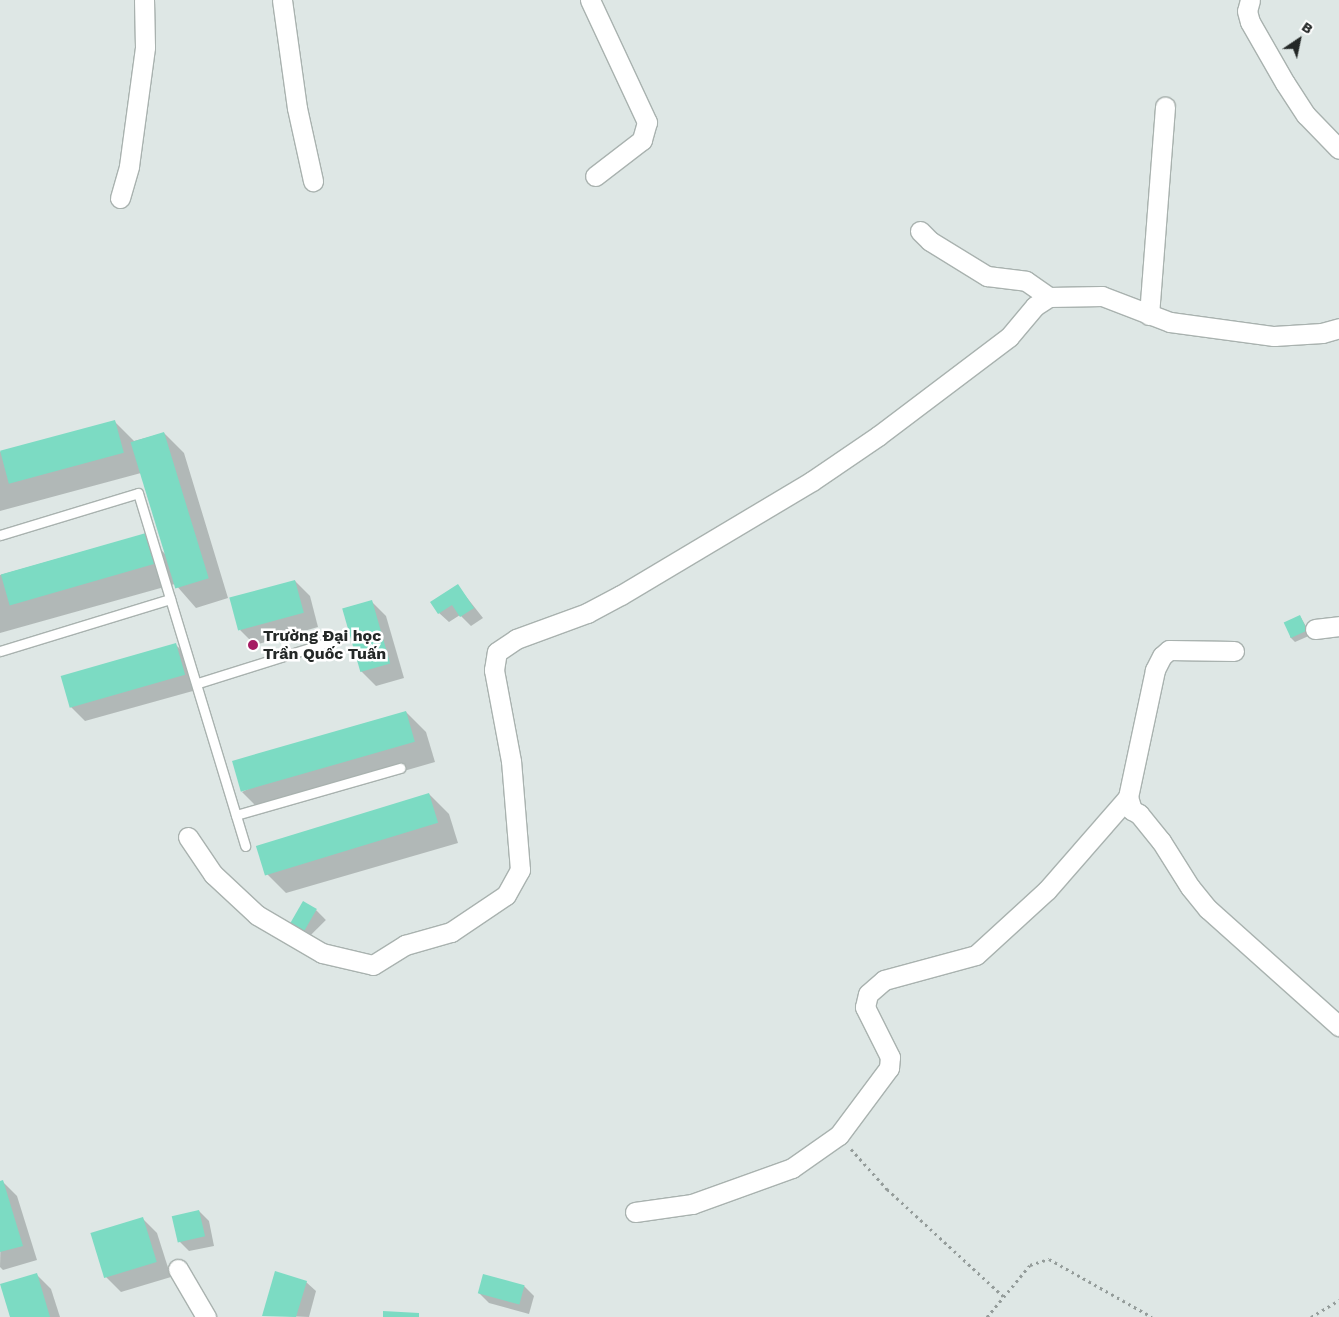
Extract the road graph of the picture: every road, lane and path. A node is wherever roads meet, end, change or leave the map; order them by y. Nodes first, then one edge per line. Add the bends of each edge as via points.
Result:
1 (144, 0) edge
2 (282, 0) edge
3 (590, 0) edge
4 (1250, 0) edge
5 (1165, 107) dead end
6 (1339, 149) edge
7 (595, 176) dead end
8 (313, 181) dead end
9 (120, 198) dead end
10 (920, 230) dead end
11 (1049, 297) junction
12 (1149, 315) junction
13 (1339, 328) edge
14 (0, 535) edge
15 (170, 599) junction
16 (1339, 626) edge
17 (1314, 629) dead end
18 (332, 641) dead end
19 (0, 651) edge
20 (1234, 651) dead end
21 (198, 683) junction
22 (400, 768) dead end
23 (1128, 797) junction
24 (236, 816) junction
25 (188, 837) dead end
26 (245, 846) dead end
27 (1339, 1026) edge
28 (839, 1135) junction
29 (635, 1212) dead end
30 (178, 1269) dead end
31 (1003, 1296) junction
32 (1339, 1300) edge
33 (206, 1317) edge
34 (987, 1317) edge
35 (1152, 1317) edge
36 (1311, 1317) edge

1 - 9 street via 145,47 128,166
2 - 8 street via 297,108
3 - 7 street via 647,122 646,132 637,145
4 - 6 street via 1247,11 1250,22 1285,83 1306,115
5 - 12 street
10 - 11 street via 930,241 987,276 1026,280
11 - 12 street via 1102,296
11 - 25 street via 1035,306 1009,337 812,481 621,595 587,613 516,639 497,652 494,670 511,762 520,870 506,895 481,909 459,928 405,945 373,965 322,953 257,915 213,874
12 - 13 street via 1170,322 1274,336 1322,333
14 - 15 lane via 138,493
15 - 19 lane
15 - 21 lane
16 - 17 street
18 - 21 lane
20 - 23 street via 1169,650 1162,656 1155,670
21 - 24 lane
22 - 24 lane
23 - 27 street via 1132,810 1161,841 1208,909
23 - 28 street via 1047,890 976,955 884,980 868,994 865,1007 890,1057 889,1068
24 - 26 lane
28 - 29 street via 792,1168 692,1204
28 - 31 path via 887,1189
30 - 33 street
31 - 34 path
31 - 35 path via 1030,1265 1049,1259
32 - 36 path

